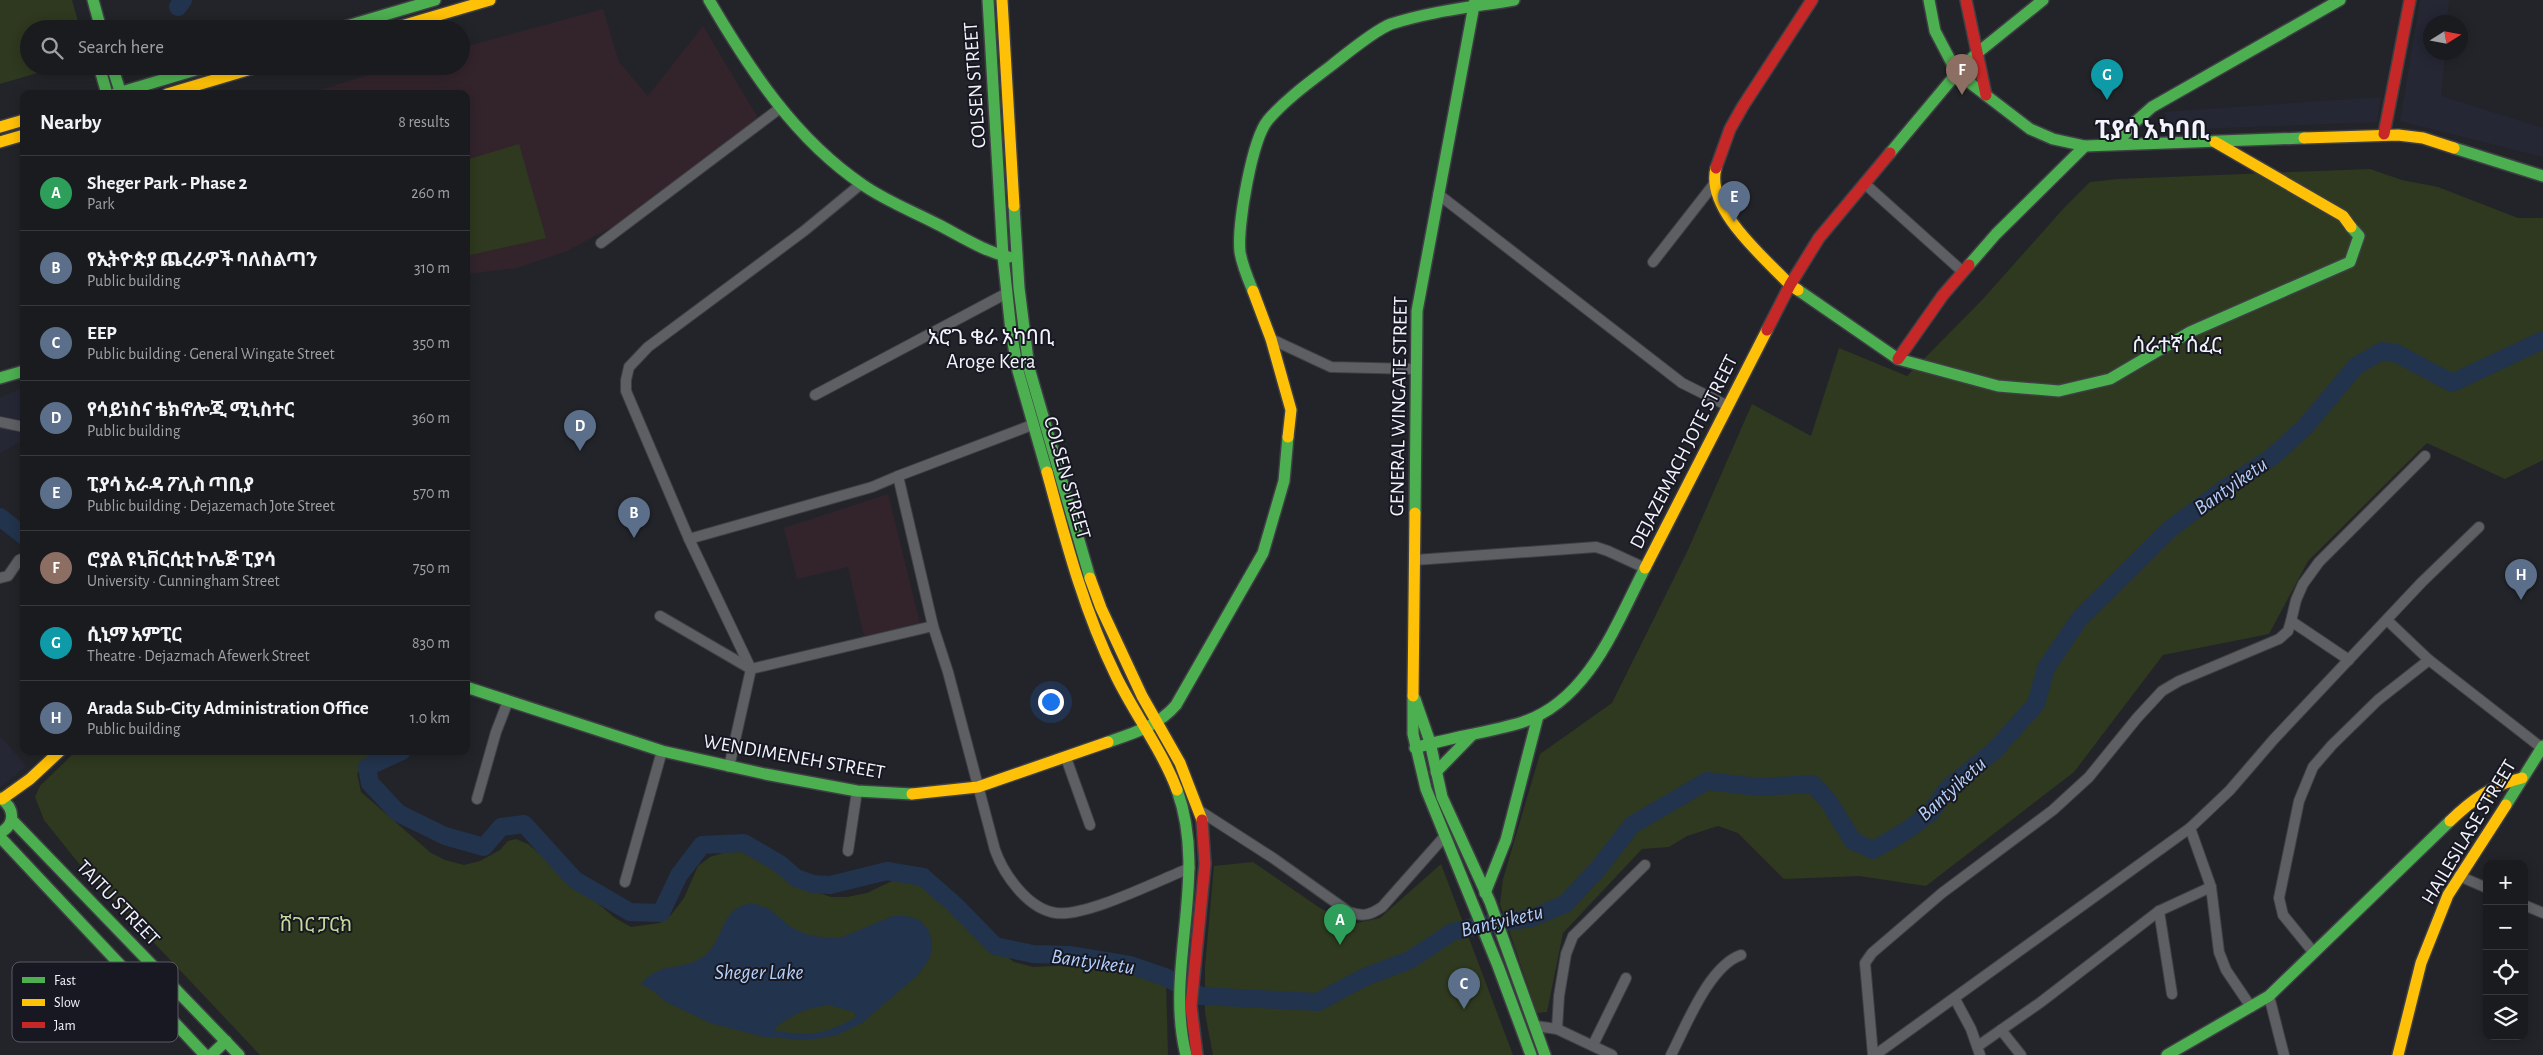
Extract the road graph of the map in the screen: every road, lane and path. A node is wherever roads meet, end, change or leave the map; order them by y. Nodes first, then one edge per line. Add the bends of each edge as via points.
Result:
1 (82, 0) edge
2 (93, 0) edge
3 (436, 0) edge
4 (490, 0) edge
5 (709, 0) edge
6 (988, 0) edge
7 (1002, 0) edge
8 (1514, 0) edge
9 (1812, 0) edge
10 (1929, 0) edge
11 (1966, 0) edge
12 (2043, 0) edge
13 (2340, 0) edge
14 (2410, 0) edge
15 (1474, 3) edge
16 (87, 20) edge
17 (99, 20) edge
18 (368, 20) edge
19 (422, 20) edge
20 (1976, 54) junction
21 (1957, 73) junction
22 (102, 75) edge
23 (114, 75) edge
24 (179, 75) edge
25 (231, 75) edge
26 (106, 90) edge
27 (118, 90) edge
28 (129, 90) edge
29 (180, 90) edge
30 (1986, 95) junction
31 (779, 109) junction
32 (20, 121) edge
33 (0, 127) edge
34 (2384, 134) junction
35 (20, 136) edge
36 (0, 142) edge
37 (2215, 142) junction
38 (2117, 144) junction
39 (2085, 146) junction
40 (2543, 176) edge
41 (1864, 183) junction
42 (862, 184) junction
43 (1714, 184) junction
44 (1438, 194) junction
45 (601, 243) dead end
46 (1003, 256) junction
47 (1018, 258) junction
48 (1653, 262) dead end
49 (1963, 272) junction
50 (1790, 285) junction
51 (1007, 293) junction
52 (1271, 339) junction
53 (1898, 359) junction
54 (1024, 369) junction
55 (1416, 369) junction
56 (20, 372) edge
57 (0, 378) edge
58 (815, 395) dead end
59 (1728, 406) junction
60 (0, 422) edge
61 (1032, 425) junction
62 (20, 426) edge
63 (2425, 456) dead end
64 (898, 476) junction
65 (2479, 527) dead end
66 (689, 539) junction
67 (20, 560) edge
68 (1415, 560) junction
69 (1645, 568) junction
70 (0, 578) edge
71 (660, 616) dead end
72 (2387, 620) junction
73 (2291, 621) junction
74 (933, 626) junction
75 (2349, 660) junction
76 (2429, 660) junction
77 (751, 670) junction
78 (470, 688) edge
79 (1415, 698) junction
80 (508, 701) junction
81 (1538, 716) junction
82 (1158, 724) junction
83 (1146, 729) junction
84 (1472, 735) junction
85 (1430, 742) junction
86 (2542, 747) edge
87 (1415, 748) junction
88 (662, 751) junction
89 (56, 755) edge
90 (1066, 758) junction
91 (729, 767) junction
92 (1436, 772) junction
93 (2522, 778) junction
94 (30, 779) junction
95 (978, 787) junction
96 (857, 791) junction
97 (477, 798) dead end
98 (1, 799) edge
99 (1200, 811) junction
100 (12, 815) junction
101 (1090, 825) dead end
102 (2190, 828) junction
103 (0, 833) edge
104 (0, 837) edge
105 (1444, 837) junction
106 (848, 851) dead end
107 (1644, 865) dead end
108 (1190, 868) junction
109 (2459, 876) junction
110 (625, 882) dead end
111 (2483, 886) edge
112 (2210, 887) junction
113 (1487, 897) junction
114 (2528, 907) edge
115 (2159, 911) junction
116 (2543, 913) edge
117 (136, 948) junction
118 (2314, 953) junction
119 (1741, 955) dead end
120 (116, 962) edge
121 (120, 962) edge
122 (149, 962) edge
123 (1626, 978) dead end
124 (178, 992) edge
125 (2172, 994) dead end
126 (2269, 996) junction
127 (1955, 999) junction
128 (1186, 1004) junction
129 (2251, 1007) junction
130 (1536, 1026) junction
131 (178, 1027) edge
132 (1558, 1029) junction
133 (2001, 1030) junction
134 (226, 1041) junction
135 (1593, 1045) junction
136 (1979, 1050) edge
137 (205, 1055) edge
138 (211, 1055) edge
139 (239, 1055) edge
140 (1186, 1055) edge
141 (1197, 1055) edge
142 (1531, 1055) edge
143 (1545, 1055) edge
144 (1612, 1055) edge
145 (1671, 1055) edge
146 (1874, 1055) edge
147 (2021, 1055) edge
148 (2167, 1055) edge
149 (2284, 1055) edge
150 (2398, 1055) edge

1 - 16 main road
2 - 17 main road
3 - 18 main road
4 - 19 main road
5 - 31 main road via 745,62
6 - 46 main road, COLSEN STREET
7 - 47 main road
8 - 15 main road
9 - 43 main road via 1730,129 1715,171
10 - 21 main road via 1935,31
11 - 20 main road
12 - 20 main road, DEJAZEMACH JOTE STREET
13 - 38 main road via 2152,107
14 - 34 main road
15 - 44 main road, GENERAL WINGATE STREET
15 - 52 main road via 1389,25 1344,55 1296,94 1268,120 1259,134 1247,188 1240,252
20 - 21 main road, DEJAZEMACH JOTE STREET
20 - 30 main road
21 - 30 main road
21 - 41 main road, DEJAZEMACH JOTE STREET
22 - 26 main road
23 - 27 main road
24 - 28 main road
25 - 29 main road
30 - 39 main road via 2030,129 2053,139
31 - 42 main road via 820,151
31 - 45 street
32 - 33 main road
34 - 37 main road
34 - 40 main road via 2423,138
35 - 36 main road
37 - 38 main road
37 - 53 main road via 2343,216 2360,236 2350,262 2190,332 2110,379 2059,392 1998,386
38 - 39 main road
39 - 49 main road via 1996,234
41 - 49 street
41 - 50 main road, DEJAZEMACH JOTE STREET via 1819,238
42 - 46 main road
42 - 66 street via 677,324 629,367 626,380 628,398
43 - 48 street
43 - 50 main road via 1718,199 1733,224
44 - 55 main road, GENERAL WINGATE STREET via 1417,311
44 - 59 street via 1682,383
46 - 47 main road
46 - 51 main road, COLSEN STREET
47 - 54 main road
49 - 53 main road
50 - 53 main road
50 - 59 main road, DEJAZEMACH JOTE STREET
51 - 54 main road, COLSEN STREET
51 - 58 street
52 - 55 street via 1332,367
52 - 82 main road via 1291,410 1289,445 1277,509 1263,553 1176,705
54 - 61 main road, COLSEN STREET
54 - 82 main road via 1092,584 1110,631
55 - 68 main road, GENERAL WINGATE STREET
56 - 57 main road
59 - 69 main road, DEJAZEMACH JOTE STREET
60 - 62 street
61 - 64 street
61 - 83 main road, COLSEN STREET via 1078,583 1094,626 1117,678
63 - 73 street via 2319,562 2303,584
64 - 66 street via 872,487
64 - 74 street
65 - 72 street
66 - 77 street
67 - 70 street via 8,576
68 - 69 street via 1596,548
68 - 79 main road, GENERAL WINGATE STREET
69 - 81 main road, DEJAZEMACH JOTE STREET via 1590,668 1570,695
71 - 77 street
72 - 75 street
72 - 76 street
73 - 75 street
73 - 146 street via 2288,631 2279,639 2162,691 2089,777 2053,810 1942,893 1872,953 1865,964
74 - 77 street
74 - 95 street
75 - 102 street via 2230,790
76 - 86 street
76 - 118 street via 2378,700 2332,745 2313,767 2299,801 2278,898 2283,915
77 - 91 street
78 - 80 main road, WENDIMENEH STREET
79 - 85 main road, GENERAL WINGATE STREET
79 - 87 main road, GENERAL WINGATE STREET via 1412,718
80 - 88 main road, WENDIMENEH STREET
80 - 97 street
81 - 84 main road, DEJAZEMACH JOTE STREET
81 - 113 main road via 1506,840
82 - 83 main road, WENDIMENEH STREET
82 - 99 main road via 1180,763
83 - 90 main road, WENDIMENEH STREET
83 - 108 main road, COLSEN STREET via 1173,779 1185,812
84 - 85 main road, DEJAZEMACH JOTE STREET
84 - 92 main road
85 - 87 main road, DEJAZEMACH JOTE STREET
85 - 92 main road, GENERAL WINGATE STREET
86 - 93 main road, HAILESILASE STREET
87 - 105 main road, GENERAL WINGATE STREET via 1431,806
88 - 91 main road, WENDIMENEH STREET
88 - 110 street
89 - 94 main road
90 - 95 main road, WENDIMENEH STREET
90 - 101 street
91 - 96 main road, WENDIMENEH STREET
92 - 113 main road, GENERAL WINGATE STREET via 1450,817
93 - 109 main road, HAILESILASE STREET
93 - 118 main road via 2501,783 2472,800
94 - 98 main road
94 - 100 main road
95 - 96 main road, WENDIMENEH STREET via 914,794
95 - 108 street via 1000,865 1026,897 1055,913 1092,907
96 - 106 street
98 - 100 main road, TAITU STREET
99 - 105 street via 1359,916 1370,915 1382,907
99 - 128 main road via 1205,841 1204,864 1197,942
100 - 103 main road via 7,829
100 - 117 main road, TAITU STREET
102 - 112 street
102 - 127 street
104 - 120 main road, TAITU STREET
105 - 142 main road, GENERAL WINGATE STREET via 1493,952
107 - 132 street via 1573,936 1566,954 1559,996
108 - 128 main road, COLSEN STREET via 1183,943
109 - 111 street
109 - 150 main road, HAILESILASE STREET via 2420,963
112 - 115 street
112 - 129 street via 2219,952 2226,970
113 - 130 main road, GENERAL WINGATE STREET
114 - 116 street
115 - 125 street
115 - 133 street
117 - 121 main road
117 - 122 main road, TAITU STREET
118 - 126 main road
119 - 145 street via 1731,958 1708,985
123 - 135 street
124 - 134 main road, TAITU STREET
126 - 129 main road
126 - 149 street
127 - 136 street
127 - 146 street
128 - 140 main road via 1180,1031
128 - 141 main road
129 - 148 main road
130 - 132 street
130 - 143 main road, GENERAL WINGATE STREET
131 - 137 main road, TAITU STREET
132 - 135 street
133 - 136 street
133 - 147 street
134 - 138 main road
134 - 139 main road, TAITU STREET
135 - 144 street

